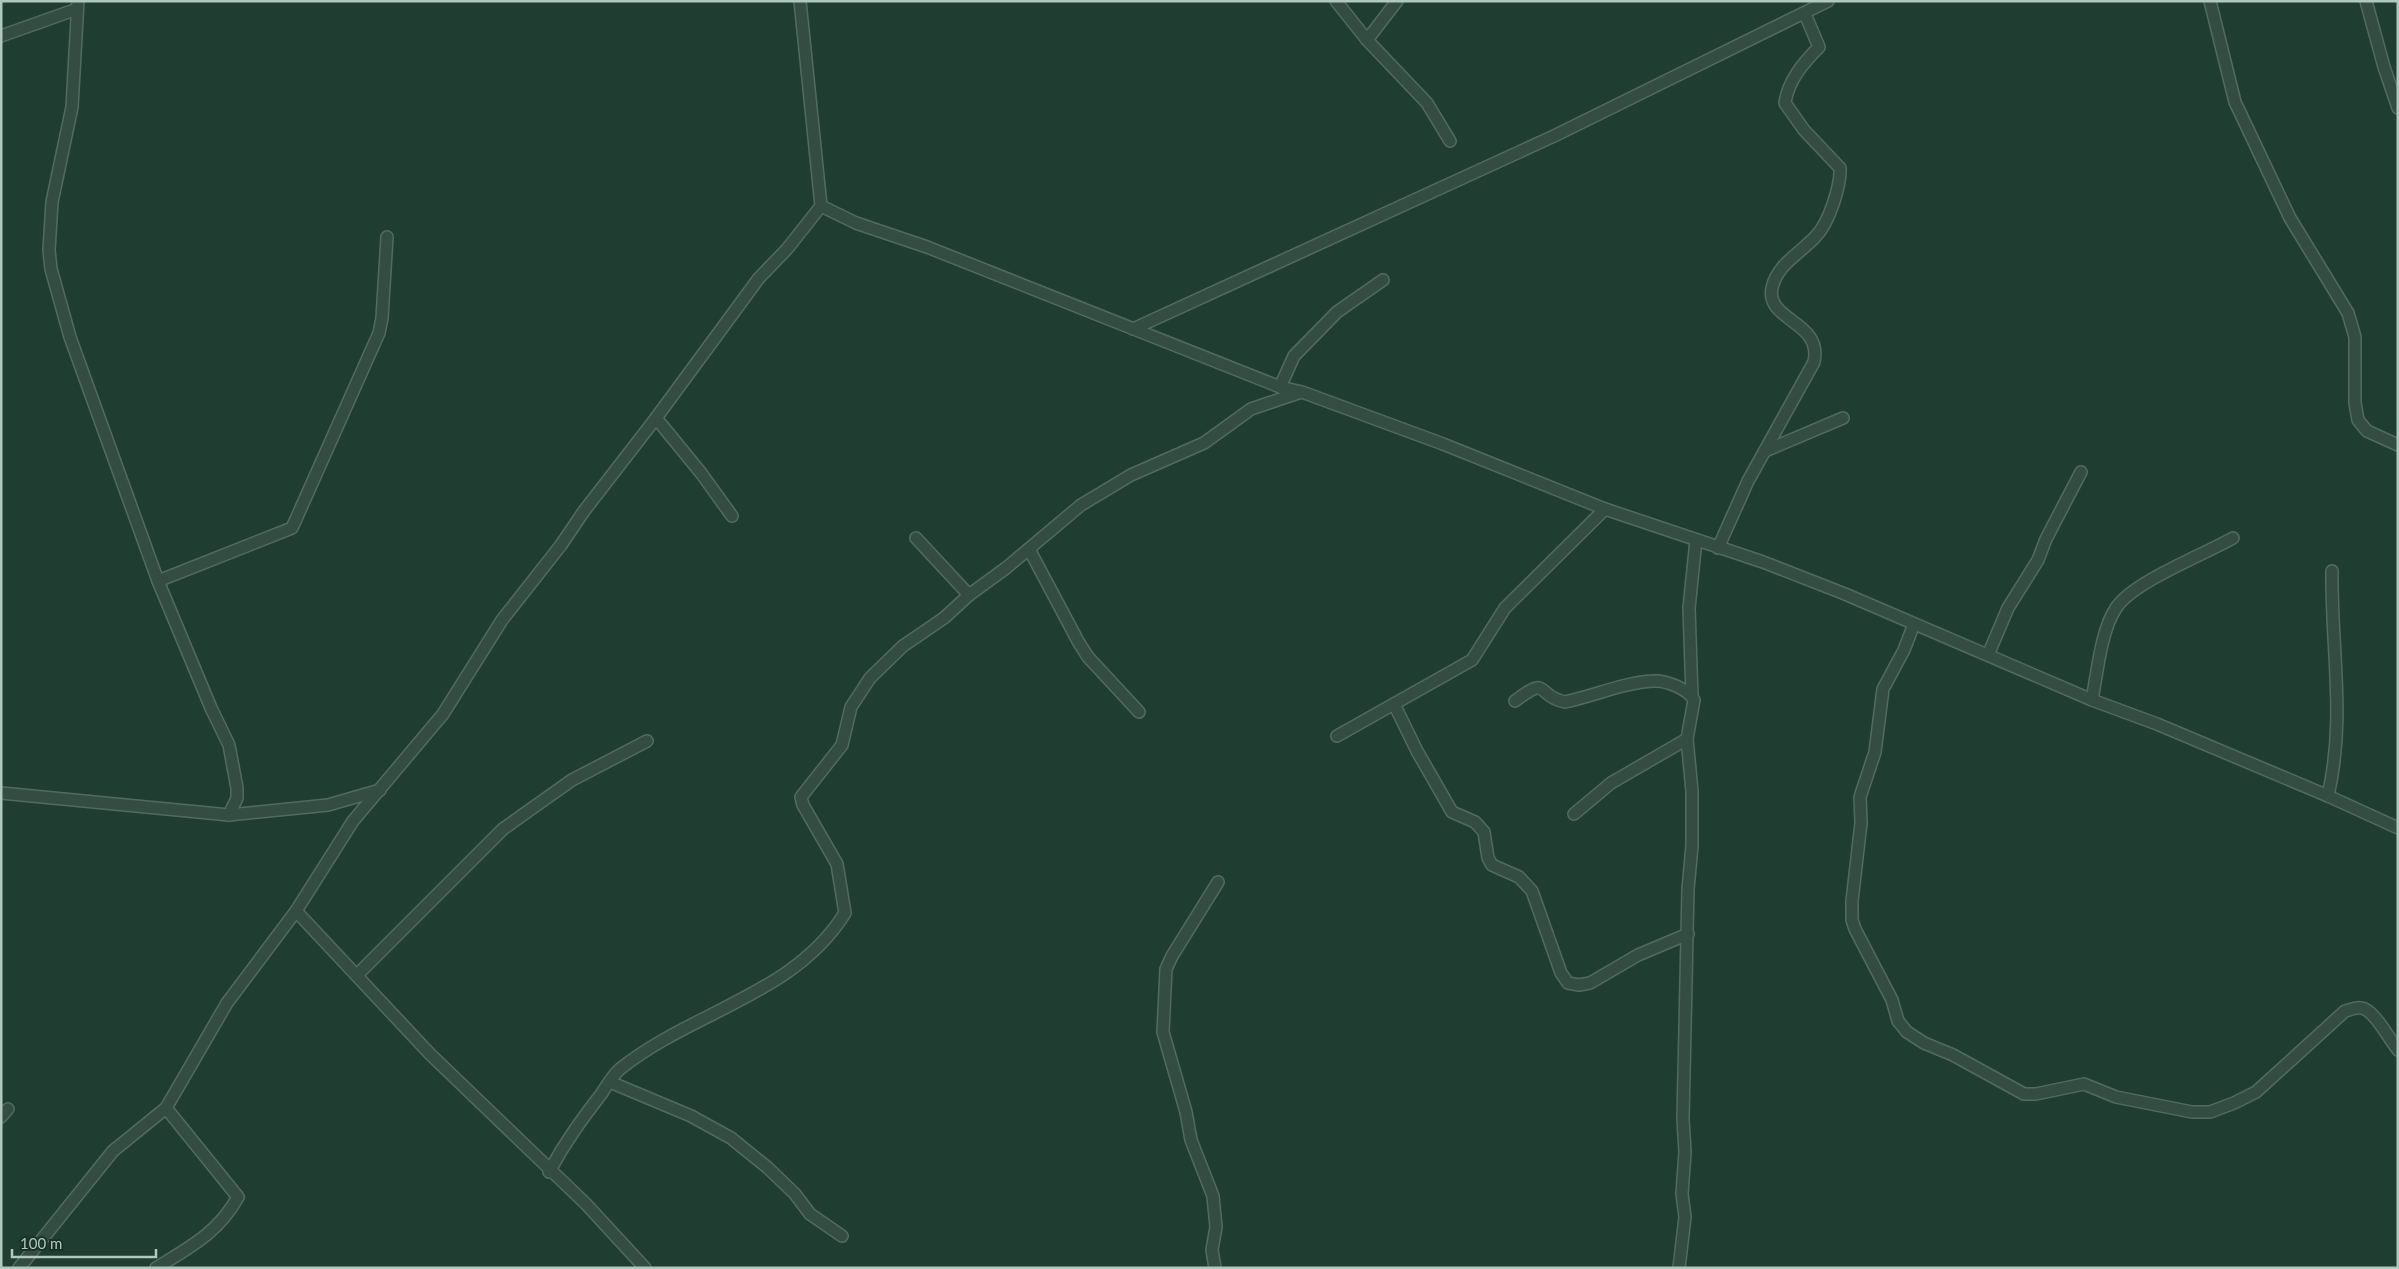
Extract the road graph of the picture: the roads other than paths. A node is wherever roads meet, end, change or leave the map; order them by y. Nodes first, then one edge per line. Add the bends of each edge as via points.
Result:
1 (800, 1) edge
2 (1336, 1) edge
3 (1397, 1) edge
4 (1828, 1) edge
5 (2210, 1) edge
6 (2366, 1) edge
7 (77, 5) edge
8 (1805, 14) junction
9 (1, 36) edge
10 (1367, 40) junction
11 (2398, 108) edge
12 (1450, 141) dead end
13 (821, 206) junction
14 (387, 237) dead end
15 (1382, 280) dead end
16 (1133, 329) junction
17 (1280, 387) junction
18 (1302, 392) junction
19 (656, 418) junction
20 (1843, 418) dead end
21 (2398, 445) edge
22 (1765, 451) junction
23 (2081, 472) dead end
24 (1605, 509) junction
25 (732, 516) dead end
26 (916, 538) dead end
27 (2233, 538) dead end
28 (1696, 540) junction
29 (1718, 548) junction
30 (1029, 549) junction
31 (2332, 571) dead end
32 (158, 581) junction
33 (968, 595) junction
34 (1914, 624) junction
35 (1988, 655) junction
36 (1692, 696) junction
37 (2092, 700) junction
38 (1515, 702) dead end
39 (1394, 704) junction
40 (1139, 712) dead end
41 (1336, 736) dead end
42 (1687, 739) junction
43 (647, 741) dead end
44 (380, 790) junction
45 (1, 793) edge
46 (2328, 796) junction
47 (1574, 814) dead end
48 (229, 815) junction
49 (2398, 828) edge
50 (1218, 882) dead end
51 (296, 911) junction
52 (1688, 934) junction
53 (357, 975) junction
54 (2398, 1050) edge
55 (610, 1082) junction
56 (166, 1108) junction
57 (550, 1172) junction
58 (842, 1236) dead end
59 (19, 1268) edge
60 (156, 1268) edge
61 (646, 1268) edge
62 (1215, 1268) edge
63 (1679, 1268) edge

1 - 13 street
2 - 10 street
3 - 10 street
4 - 8 street
5 - 21 street via 2235,102 2290,218 2348,314 2355,337 2358,420 2367,431
6 - 11 street
7 - 9 street
7 - 32 street via 72,108 53,194 49,250 51,269 70,337
8 - 16 street via 1554,136
8 - 22 street via 1818,47 1804,61 1786,92 1785,103 1804,130 1840,168 1840,179 1823,228 1778,271 1771,290 1776,307 1810,336 1816,350 1814,362
10 - 12 street via 1426,104
13 - 16 street
13 - 19 street via 759,278
14 - 32 street via 382,318 378,333 292,528
15 - 17 street via 1337,312 1294,356
16 - 17 street
17 - 18 street
18 - 24 street
18 - 30 street via 1251,409 1204,443 1130,476 1082,505
19 - 25 street
19 - 44 street via 502,620 443,714
20 - 22 street
22 - 29 street
23 - 35 street via 2038,560 2008,608
24 - 28 street
24 - 39 street via 1505,608 1472,660
26 - 33 street
27 - 37 street via 2127,595 2115,609 2109,626
28 - 29 street
28 - 36 street via 1689,608
29 - 34 street via 1826,586
30 - 33 street
30 - 40 street via 1084,650
31 - 46 street via 2332,633 2338,719 2336,763
32 - 48 street via 211,708 230,745 237,788
33 - 55 street via 944,618 903,646 870,678 852,706 842,745 801,797 837,864 845,906 845,913 838,924 789,972 651,1048 618,1071
34 - 35 street
34 - 54 street via 1883,689 1875,752 1860,797 1861,823 1852,901 1855,929 1892,1000 1898,1021 1907,1032 2024,1094 2084,1084 2116,1096 2192,1112 2210,1112 2256,1092 2345,1011 2359,1007 2366,1009
35 - 37 street
36 - 38 street via 1655,681 1565,702 1539,687 1532,688
36 - 42 street
37 - 46 street
39 - 41 street
39 - 52 street via 1452,812 1475,822 1484,832 1492,865 1519,877 1532,890 1560,973 1568,983 1579,986 1590,983 1638,955
42 - 47 street via 1611,783
42 - 52 street via 1692,792
43 - 53 street via 572,780 503,829
44 - 48 street via 328,805
44 - 51 street via 353,820
45 - 48 street
46 - 49 street
50 - 62 street via 1166,969 1163,1032 1191,1140 1213,1196
51 - 53 street
51 - 56 street via 227,1003
52 - 63 street via 1684,1217
53 - 57 street via 430,1054
55 - 57 street via 566,1139
55 - 58 street via 691,1116 731,1138 775,1174 810,1214
56 - 59 street via 113,1151
56 - 60 street via 238,1197 228,1215 208,1235
57 - 61 street via 586,1204

